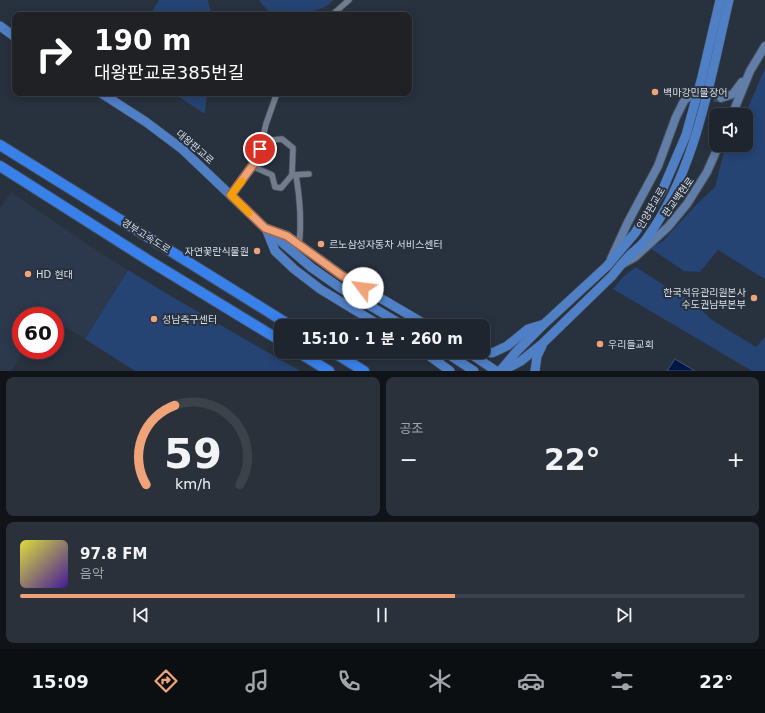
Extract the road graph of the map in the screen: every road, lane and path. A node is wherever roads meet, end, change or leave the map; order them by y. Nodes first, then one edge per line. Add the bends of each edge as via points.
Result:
1 (349, 0) edge
2 (720, 0) edge
3 (729, 0) edge
4 (335, 12) edge
5 (0, 26) edge
6 (12, 35) edge
7 (765, 46) edge
8 (750, 71) junction
9 (106, 96) edge
10 (276, 96) edge
11 (689, 96) dead end
12 (732, 108) edge
13 (734, 108) edge
14 (262, 141) junction
15 (0, 146) edge
16 (716, 152) edge
17 (0, 166) edge
18 (252, 166) junction
19 (309, 174) dead end
20 (294, 175) junction
21 (231, 195) junction
22 (265, 228) junction
23 (299, 246) junction
24 (621, 264) junction
25 (607, 266) junction
26 (280, 319) edge
27 (369, 319) edge
28 (393, 319) edge
29 (416, 319) edge
30 (543, 325) junction
31 (274, 337) edge
32 (542, 344) junction
33 (490, 353) edge
34 (309, 359) edge
35 (344, 359) edge
36 (432, 359) edge
37 (434, 359) edge
38 (456, 359) edge
39 (478, 359) edge
40 (329, 371) edge
41 (364, 371) edge
42 (443, 371) edge
43 (450, 371) edge
44 (474, 371) edge
45 (496, 371) edge
46 (501, 371) edge
47 (535, 371) edge

1 - 4 street
2 - 25 main road, 안양판교로 via 686,135 662,191 635,233
3 - 24 main road, 안양판교로 via 696,137 672,197 646,239
5 - 6 main road
7 - 8 street
8 - 12 street via 733,94 721,98 730,102
8 - 13 street
9 - 21 main road, 대왕판교로 via 182,149
10 - 14 street
11 - 25 street via 676,117 658,166
14 - 18 street via 258,158
14 - 20 street via 282,139 294,148
15 - 26 highway, 경부고속도로
16 - 24 street, 판교백현로 via 687,204 668,227 635,257
17 - 31 highway, 경부고속도로
18 - 20 street via 272,175 275,187 281,188
18 - 21 street
19 - 20 street
20 - 23 street via 299,193
21 - 22 main road, 대왕판교로
22 - 23 main road, 대왕판교로 via 287,236
22 - 27 main road, 대왕판교로 via 275,251 294,269 320,289
22 - 28 main road, 대왕판교로 via 326,278
23 - 29 main road, 대왕판교로 via 341,275
24 - 32 main road, 안양판교로 via 612,276
25 - 30 main road, 안양판교로
30 - 33 main road via 528,329 507,346
30 - 46 main road, 안양판교로
32 - 46 main road, 안양판교로 via 521,361
32 - 47 main road
34 - 40 highway
35 - 41 highway
36 - 42 main road
37 - 43 main road
38 - 44 main road
39 - 45 main road

